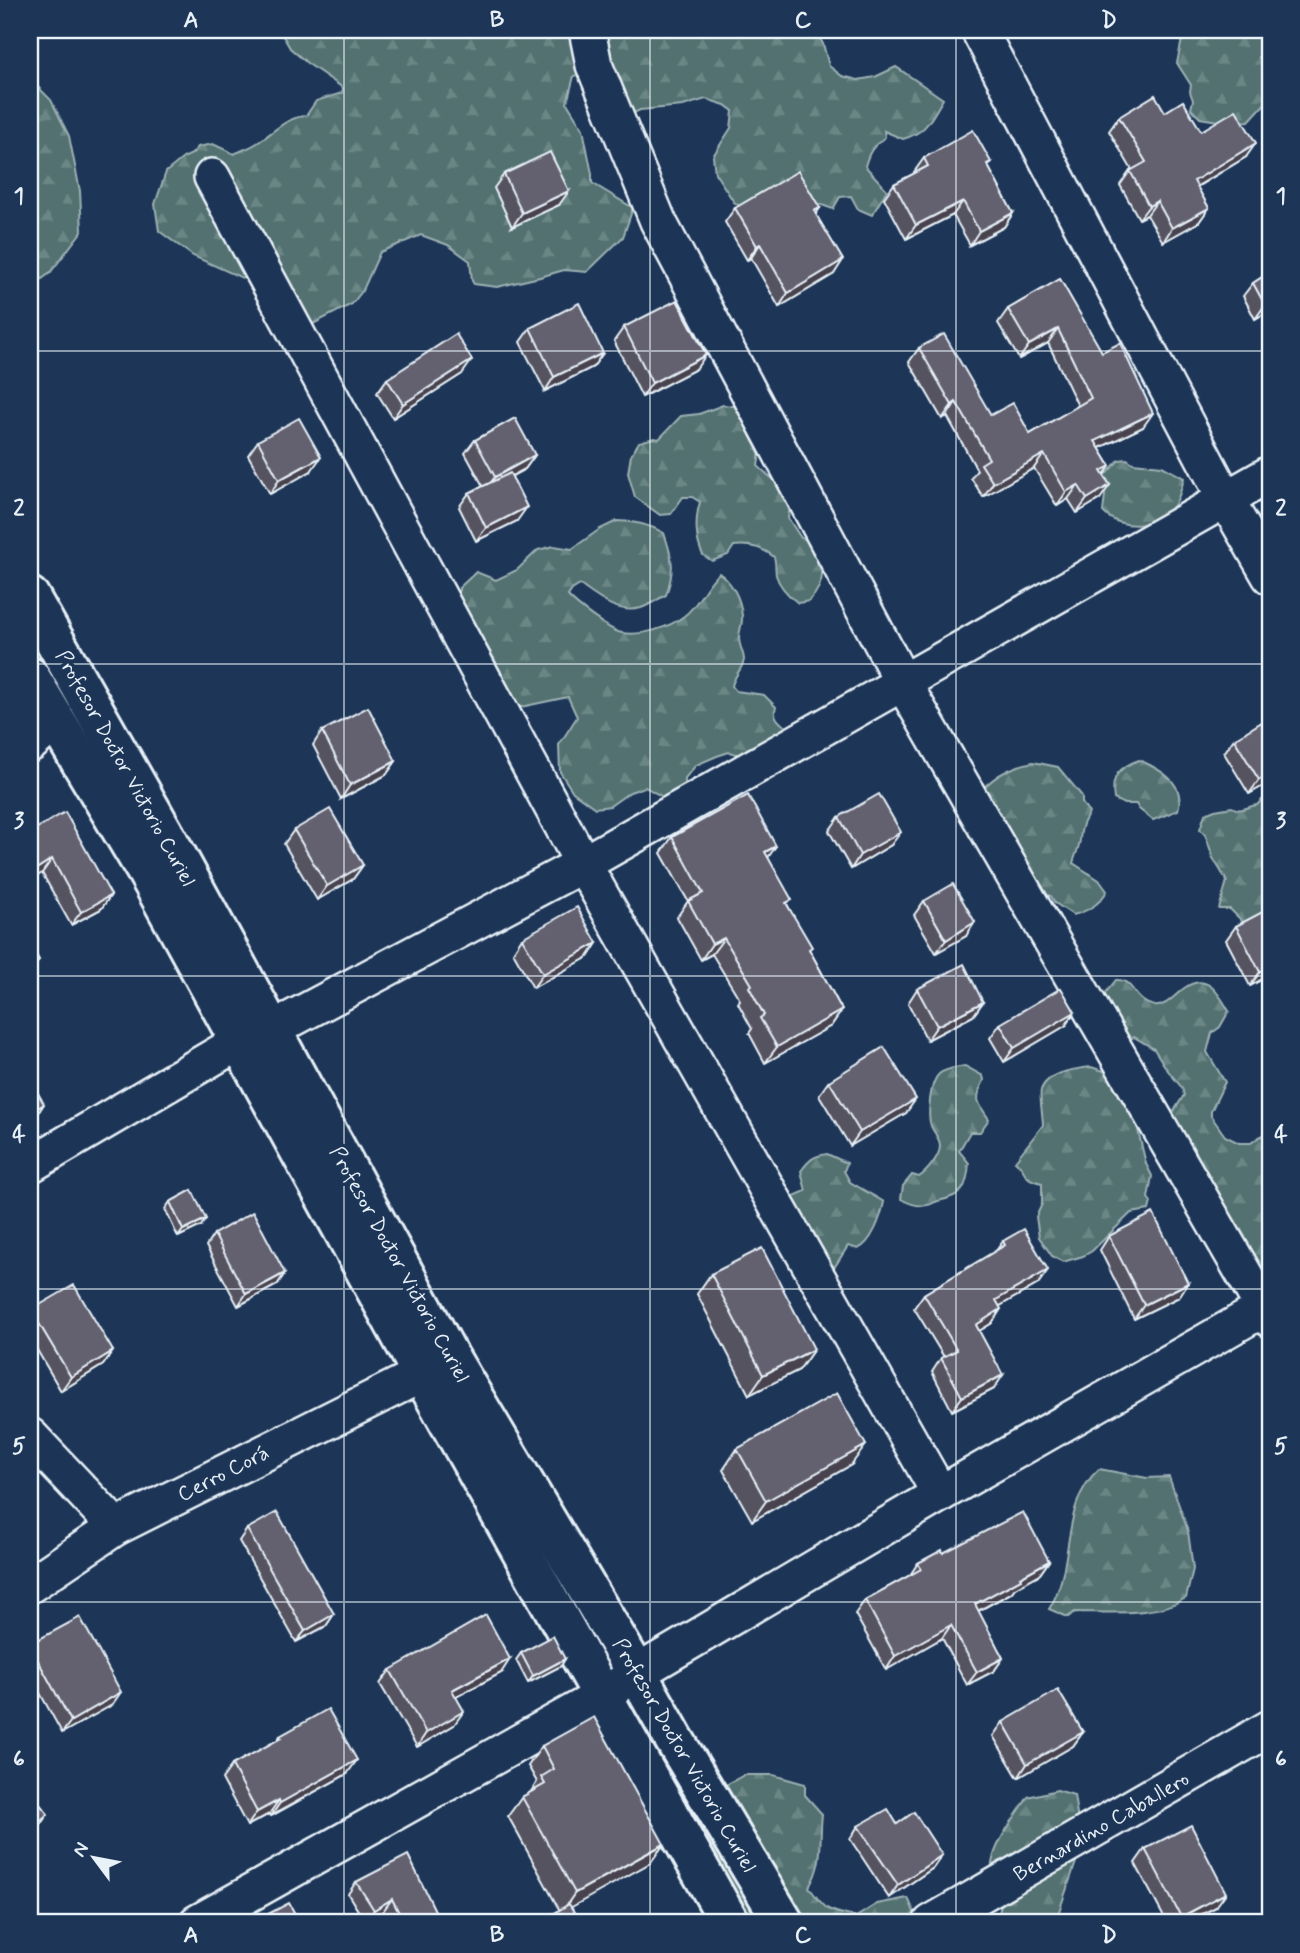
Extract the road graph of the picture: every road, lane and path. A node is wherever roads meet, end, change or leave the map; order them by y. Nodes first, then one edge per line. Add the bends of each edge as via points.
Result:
1 (587, 30) edge
2 (979, 30) edge
3 (212, 177) dead end
4 (1270, 474) edge
5 (1225, 498) junction
6 (1270, 576) edge
7 (30, 597) edge
8 (30, 677) edge
9 (903, 683) junction
10 (43, 733) edge
11 (583, 864) junction
12 (255, 1036) junction
13 (30, 1165) edge
14 (1268, 1311) edge
15 (422, 1374) junction
16 (30, 1436) edge
17 (940, 1494) junction
18 (116, 1527) junction
19 (30, 1584) edge
20 (637, 1673) junction
21 (603, 1696) junction
22 (1270, 1728) edge
23 (197, 1923) edge
24 (730, 1923) edge
25 (784, 1923) edge
26 (932, 1923) edge

1 - 9 street via 594,65 658,221
2 - 5 street
3 - 11 street
4 - 5 street
5 - 6 street
5 - 9 street
7 - 12 main road, Profesor Doctor Victorio Curiel via 172,847
8 - 10 main road, Profesor Doctor Victorio Curiel
9 - 11 street
9 - 14 street
10 - 12 main road, Profesor Doctor Victorio Curiel via 148,874
11 - 12 street
11 - 17 street
12 - 13 street
12 - 15 main road, Profesor Doctor Victorio Curiel
12 - 20 main road, Profesor Doctor Victorio Curiel
14 - 17 street
15 - 18 street, Cerro Corá
15 - 21 main road, Profesor Doctor Victorio Curiel
16 - 18 street
17 - 20 street
18 - 19 street, Cerro Corá
20 - 21 street
20 - 25 main road, Profesor Doctor Victorio Curiel
21 - 23 street
21 - 24 main road, Profesor Doctor Victorio Curiel
22 - 26 street, Bernardino Caballero

